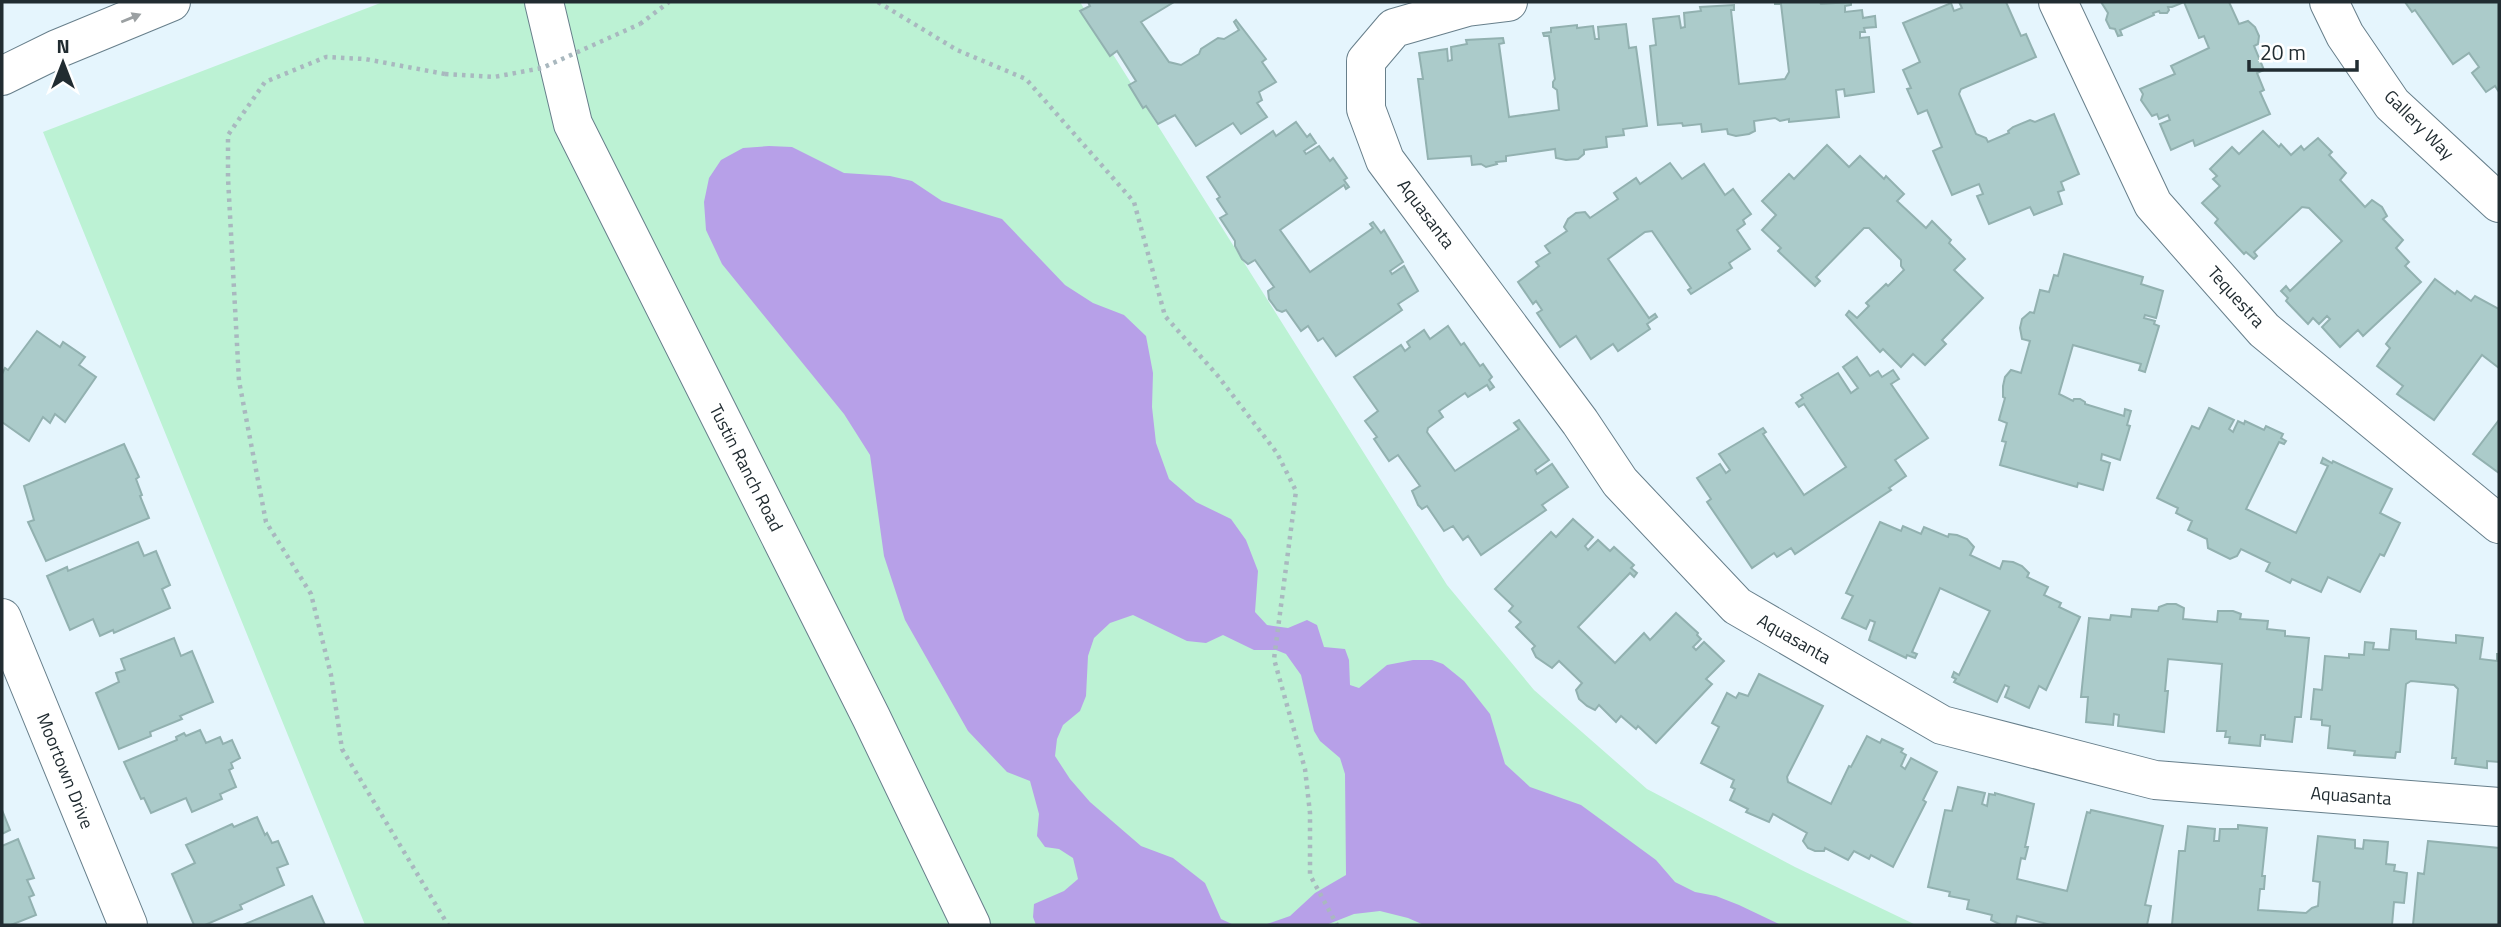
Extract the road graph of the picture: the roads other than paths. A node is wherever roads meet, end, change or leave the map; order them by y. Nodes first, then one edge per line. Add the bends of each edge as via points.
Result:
1 (171, 2) edge
2 (544, 2) edge
3 (1508, 2) edge
4 (2058, 2) edge
5 (2329, 2) edge
6 (2, 76) edge
7 (2499, 203) edge
8 (2499, 524) edge
9 (2, 618) edge
10 (2499, 807) edge
11 (128, 925) edge
12 (971, 925) edge

6 -> 1 street
2 - 12 street, Tustin Ranch Road via 573,124
3 - 10 street, Aquasanta via 1467,7 1394,28 1366,61 1366,109 1385,160 1620,482 1737,606 1942,725 2155,780
4 - 8 street, Tequestra via 2153,204 2264,330
5 - 7 street, Gallery Way via 2392,104
9 - 11 street, Moortown Drive

